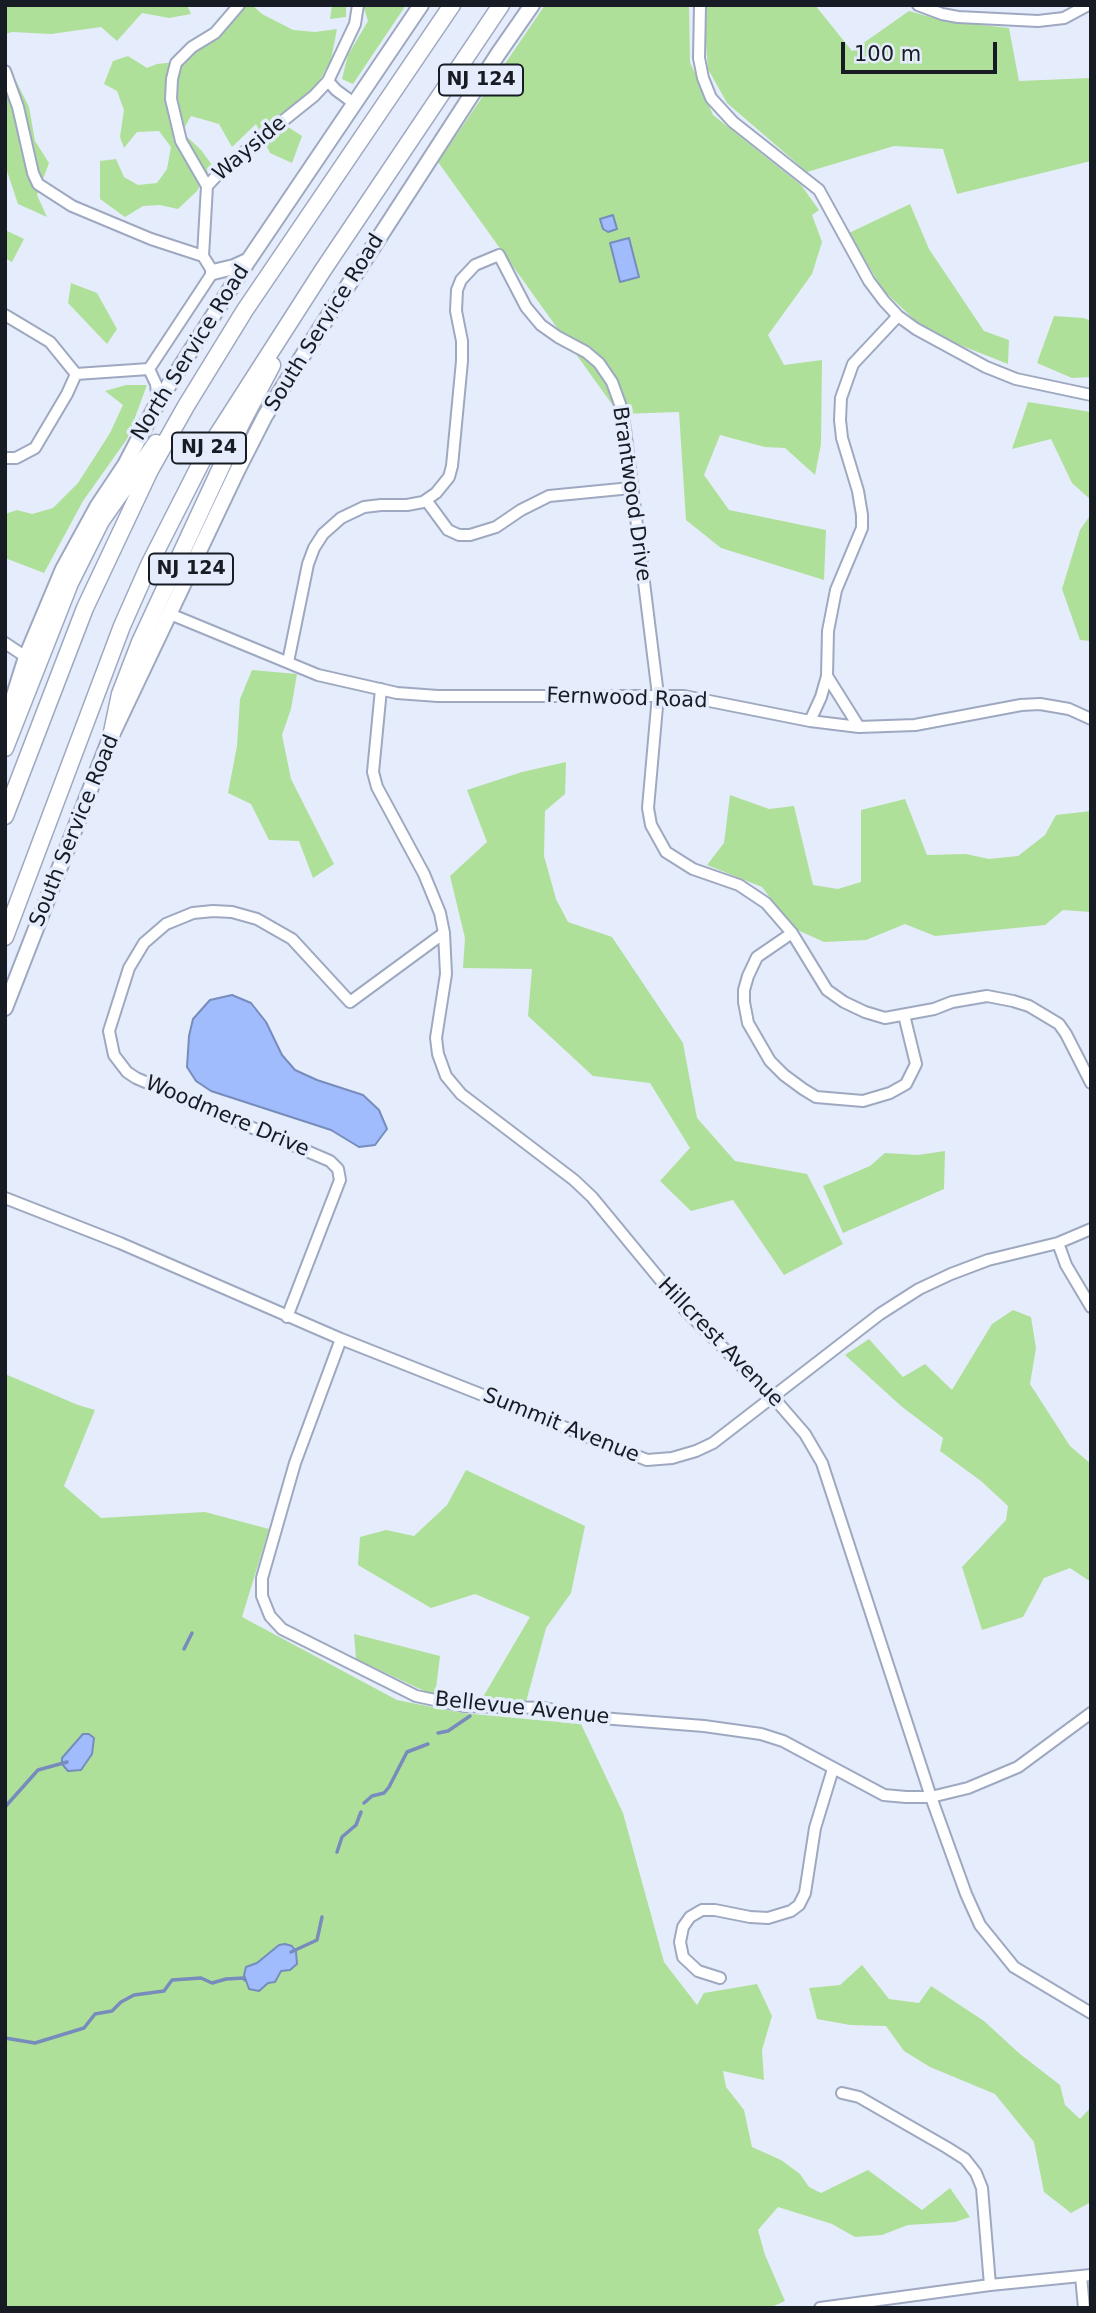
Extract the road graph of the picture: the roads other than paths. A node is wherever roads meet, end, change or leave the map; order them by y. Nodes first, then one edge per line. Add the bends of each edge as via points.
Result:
1 (239, 5) edge
2 (358, 5) edge
3 (421, 5) edge
4 (452, 5) edge
5 (501, 5) edge
6 (532, 5) edge
7 (700, 5) edge
8 (918, 5) edge
9 (1088, 5) edge
10 (5, 71) edge
11 (328, 81) junction
12 (355, 103) junction
13 (207, 186) junction
14 (203, 256) junction
15 (248, 261) junction
16 (323, 270) junction
17 (213, 272) junction
18 (5, 315) edge
19 (898, 316) junction
20 (149, 369) junction
21 (76, 374) junction
22 (1091, 395) edge
23 (158, 402) junction
24 (186, 406) junction
25 (5, 458) edge
26 (631, 488) junction
27 (426, 500) junction
28 (170, 614) junction
29 (5, 643) edge
30 (26, 657) junction
31 (288, 662) junction
32 (827, 676) junction
33 (381, 689) junction
34 (658, 696) junction
35 (1091, 719) edge
36 (810, 720) junction
37 (5, 724) edge
38 (859, 727) junction
39 (111, 737) junction
40 (5, 748) edge
41 (5, 816) edge
42 (444, 933) junction
43 (792, 933) junction
44 (5, 937) edge
45 (5, 1008) edge
46 (904, 1015) junction
47 (1091, 1083) edge
48 (5, 1198) edge
49 (1091, 1229) edge
50 (1058, 1242) junction
51 (1091, 1307) edge
52 (287, 1317) junction
53 (341, 1339) junction
54 (773, 1397) junction
55 (1091, 1713) edge
56 (833, 1769) junction
57 (931, 1797) junction
58 (720, 1978) dead end
59 (1091, 2013) edge
60 (842, 2093) dead end
61 (1086, 2276) edge
62 (990, 2284) junction
63 (820, 2308) edge
64 (1084, 2308) edge

1 - 13 street via 215,33 176,63 172,79 171,99 181,141
2 - 11 street via 355,24
3 - 12 main road, North Service Road
4 - 24 highway, NJ 24 via 245,310
5 - 16 highway, NJ 24
6 - 28 main road, South Service Road / NJ 124 via 265,416
7 - 19 street via 699,58 712,98 733,122 819,190 869,281
8 - 9 street via 958,17 1038,22 1063,18
10 - 14 street via 38,184 72,206
11 - 12 street
11 - 13 street, Wayside
12 - 15 main road, North Service Road
13 - 14 street, Wayside
14 - 17 street
15 - 17 main road
15 - 23 main road, North Service Road
16 - 39 highway via 242,422 140,642 120,694
16 - 44 highway, NJ 24 via 207,451 149,565 97,688
17 - 20 street
18 - 21 street via 50,342
19 - 22 street via 986,368
19 - 32 street via 853,365 841,398 842,438 858,491 862,528 830,611
20 - 21 street
20 - 23 street
21 - 25 street via 35,448
23 - 30 main road, North Service Road via 63,569
24 - 40 highway via 101,521 70,583
24 - 41 highway, NJ 24 via 150,470 85,608
26 - 27 street via 549,496 496,527 470,535 448,530
26 - 27 street, Brantwood Drive via 625,429 611,382 586,352 541,325 526,307 499,254 475,265 457,290 462,361 452,466 443,485
26 - 34 street, Brantwood Drive
27 - 31 street via 364,507 341,517 323,534 308,564
28 - 31 street, Fernwood Road
28 - 39 main road, South Service Road / NJ 124
29 - 30 street
30 - 37 main road, North Service Road
31 - 33 street, Fernwood Road via 318,675
32 - 36 street
32 - 38 street
33 - 34 street, Fernwood Road via 438,696
33 - 42 street, Hillcrest Avenue via 373,772 424,874
34 - 36 street, Fernwood Road via 707,699
34 - 43 street, Brantwood Drive via 648,793 657,839 685,865 751,891
35 - 38 street, Fernwood Road via 1040,704 915,725
36 - 38 street, Fernwood Road
39 - 45 main road, South Service Road / NJ 124
42 - 52 street, Woodmere Drive via 350,1002 292,939 257,919 232,912 203,911 166,924 144,943 129,968 109,1031 114,1055 127,1072 330,1161 338,1170 340,1180
42 - 54 street, Hillcrest Avenue via 446,974 436,1038 446,1076 467,1099 597,1202 686,1311
43 - 46 street, Brantwood Drive via 827,990 865,1012 884,1018
43 - 46 street via 758,957 748,976 744,1002 748,1023 783,1075 816,1097 863,1101 890,1093 906,1084 916,1064
46 - 47 street, Brantwood Drive via 987,996 1029,1006 1059,1024
48 - 52 street, Summit Avenue
49 - 50 street, Summit Avenue
50 - 51 street
50 - 54 street, Summit Avenue via 988,1260 919,1289
52 - 53 street, Summit Avenue
53 - 54 street, Summit Avenue via 647,1460 672,1458 713,1443
53 - 56 street, Bellevue Avenue via 295,1462 262,1578 262,1596 270,1616 282,1629 439,1703 544,1708 588,1717 761,1734
54 - 57 street, Hillcrest Avenue via 805,1434 822,1464
55 - 57 street, Bellevue Avenue via 1018,1767 968,1788
56 - 57 street, Bellevue Avenue via 884,1795
56 - 58 street via 799,1905 768,1918 702,1910 683,1927 683,1957 698,1971
57 - 59 street, Hillcrest Avenue via 980,1925 1014,1967
60 - 62 street via 859,2097 965,2159 982,2188
61 - 62 street
61 - 64 street
62 - 63 street

